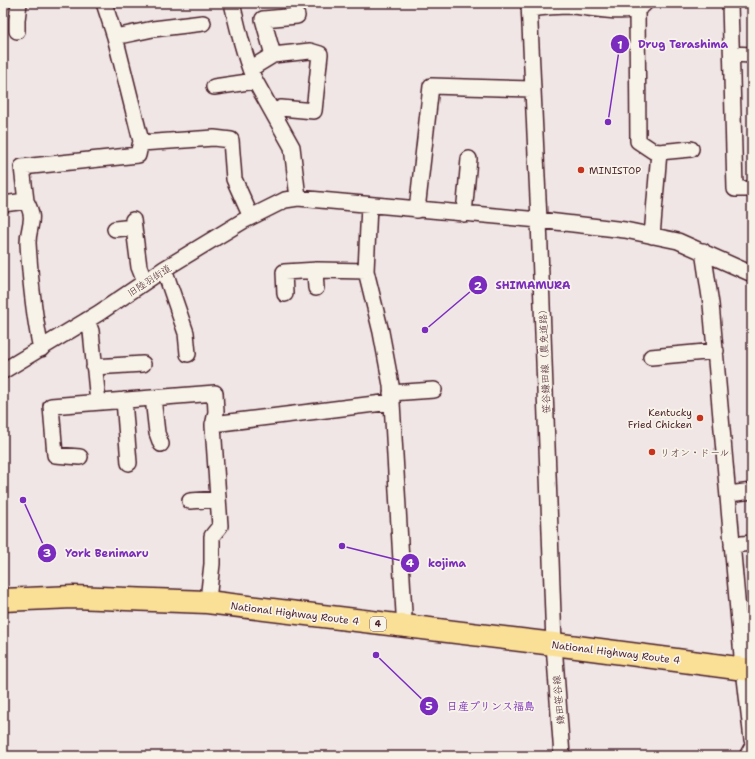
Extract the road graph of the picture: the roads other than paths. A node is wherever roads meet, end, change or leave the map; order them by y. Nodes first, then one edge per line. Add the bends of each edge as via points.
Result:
1 (19, 3) edge
2 (104, 3) edge
3 (232, 3) edge
4 (730, 3) edge
5 (529, 6) edge
6 (641, 6) edge
7 (297, 16) dead end
8 (203, 22) dead end
9 (17, 31) dead end
10 (116, 37) junction
11 (732, 54) junction
12 (273, 55) junction
13 (752, 55) edge
14 (253, 75) junction
15 (214, 87) dead end
16 (532, 89) junction
17 (273, 113) junction
18 (141, 143) junction
19 (691, 149) dead end
20 (659, 152) junction
21 (469, 159) dead end
22 (752, 189) edge
23 (298, 198) junction
24 (26, 201) junction
25 (3, 204) edge
26 (369, 205) junction
27 (417, 210) junction
28 (464, 214) junction
29 (251, 218) junction
30 (538, 220) junction
31 (115, 229) dead end
32 (652, 236) junction
33 (703, 251) junction
34 (164, 269) junction
35 (314, 270) junction
36 (366, 271) junction
37 (752, 274) edge
38 (145, 282) junction
39 (316, 288) dead end
40 (285, 294) dead end
41 (87, 320) junction
42 (41, 348) junction
43 (716, 351) junction
44 (188, 354) dead end
45 (651, 357) dead end
46 (143, 364) dead end
47 (94, 367) junction
48 (3, 371) edge
49 (434, 390) dead end
50 (391, 397) junction
51 (153, 398) junction
52 (124, 400) junction
53 (98, 402) junction
54 (213, 424) junction
55 (161, 444) dead end
56 (80, 457) dead end
57 (129, 463) dead end
58 (752, 491) edge
59 (728, 494) junction
60 (218, 499) junction
61 (190, 500) dead end
62 (752, 542) edge
63 (732, 545) junction
64 (3, 588) edge
65 (209, 591) junction
66 (3, 600) edge
67 (404, 613) junction
68 (554, 637) junction
69 (747, 663) edge
70 (752, 740) edge
71 (752, 748) edge
72 (562, 756) edge
73 (747, 756) edge

1 - 9 street
2 - 10 street
3 - 14 street via 242,45
4 - 11 street
5 - 6 street via 575,6 606,10 633,10
5 - 16 street, 笹谷鎌田線（農免道路）
6 - 20 street via 638,141
7 - 12 street via 263,19
8 - 10 street
10 - 18 street
11 - 13 street
11 - 22 street via 735,189
12 - 14 street
12 - 17 street via 310,51 320,54 314,111 281,108
14 - 15 street
14 - 17 street
16 - 27 street via 431,86
16 - 30 street, 笹谷鎌田線（農免道路）
17 - 23 street via 292,146
18 - 24 street via 138,155 22,167
18 - 29 street via 214,138 231,140 234,179
19 - 20 street
20 - 32 street
21 - 28 street
23 - 26 street
23 - 29 street, 旧陸羽街道 via 285,200
24 - 25 street
24 - 42 street via 32,211 28,241
26 - 27 street
26 - 36 street
27 - 28 street
28 - 30 street
29 - 34 street, 旧陸羽街道
30 - 32 street via 625,230
30 - 68 street, 笹谷鎌田線（農免道路）
31 - 38 street via 134,223 139,268
32 - 33 street via 678,241
33 - 37 street
33 - 43 street
34 - 38 street, 旧陸羽街道
34 - 44 street via 186,333
35 - 36 street
35 - 39 street
35 - 40 street via 284,272
36 - 50 street via 381,332
38 - 41 street, 旧陸羽街道
41 - 42 street, 旧陸羽街道
41 - 47 street via 91,331
42 - 48 street, 旧陸羽街道
43 - 45 street
43 - 59 street
46 - 47 street
47 - 53 street
49 - 50 street
50 - 54 street
50 - 67 street
51 - 52 street
51 - 54 street via 215,393 216,412
51 - 55 street via 157,433
52 - 53 street
52 - 57 street
53 - 56 street via 51,406 55,455
54 - 60 street
58 - 59 street
59 - 63 street
60 - 61 street
60 - 65 street via 220,526 212,536
62 - 63 street
63 - 69 street
64 - 65 highway, National Highway Route 4 / 4 via 100,586
65 - 67 highway, National Highway Route 4 / 4
66 - 68 highway, National Highway Route 4 / 4 via 73,598 207,602
67 - 68 highway, National Highway Route 4 / 4
68 - 69 highway, National Highway Route 4 / 4
68 - 72 street, 鎌田笹谷線
69 - 70 street
71 - 73 street

